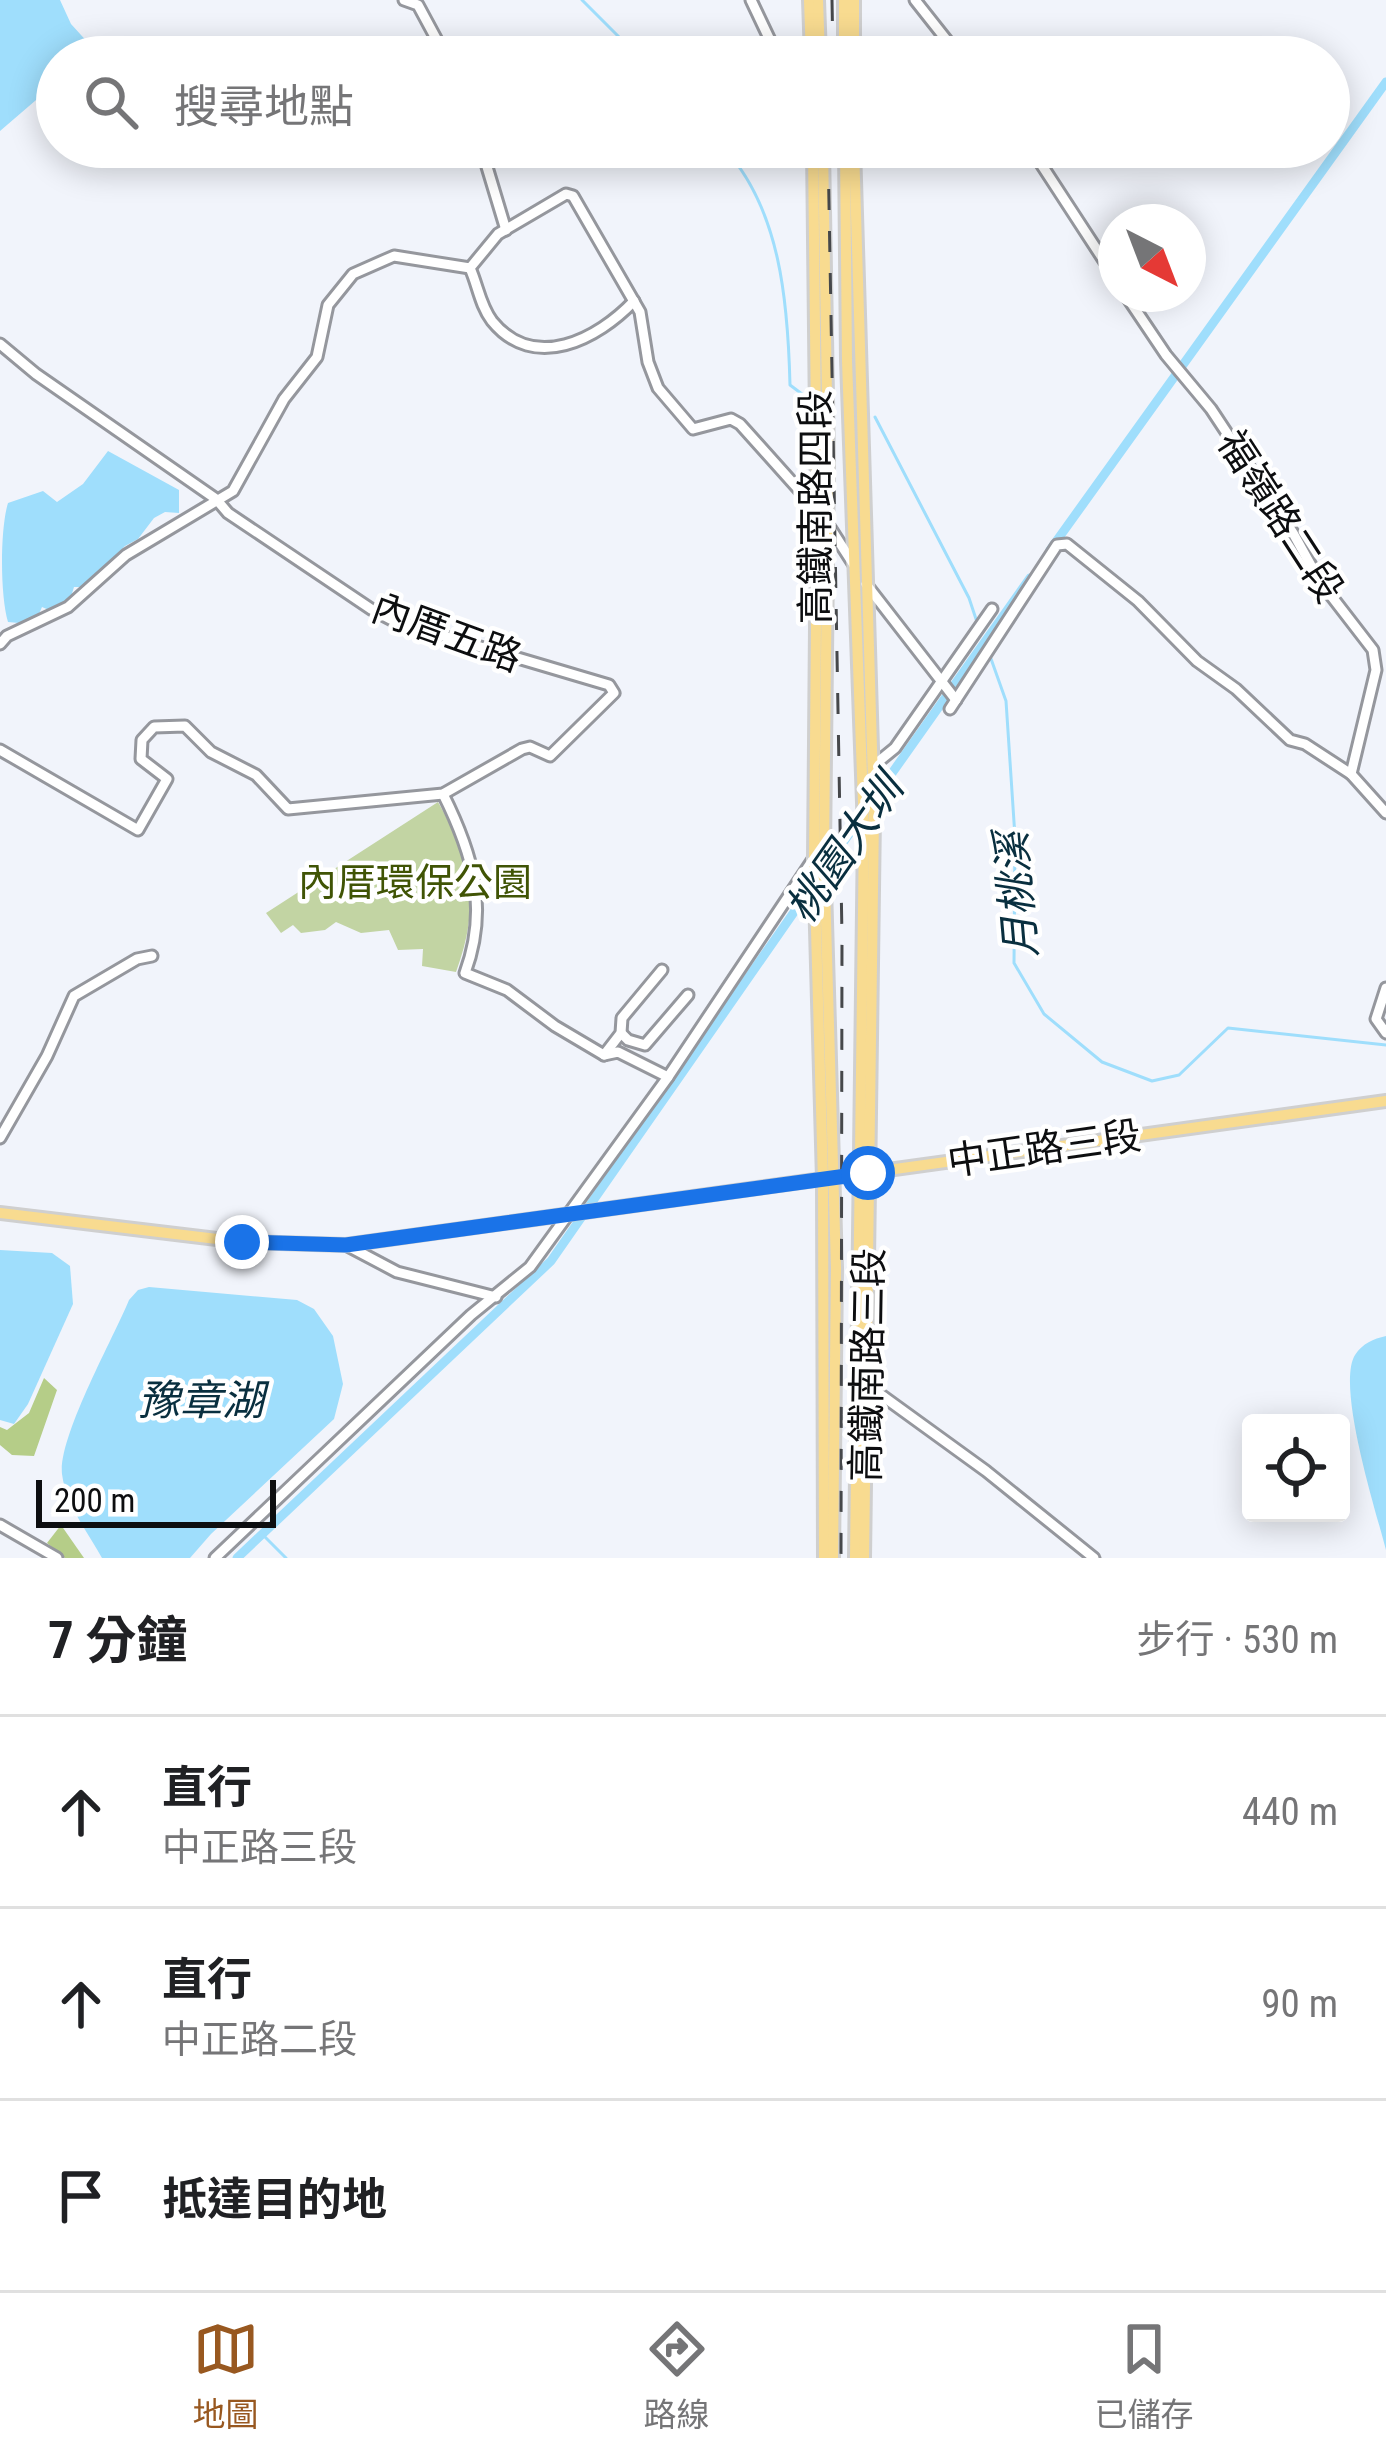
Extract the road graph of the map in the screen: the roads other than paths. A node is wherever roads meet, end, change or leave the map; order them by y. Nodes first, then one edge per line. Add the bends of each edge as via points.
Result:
1 (404, 0) edge
2 (751, 0) edge
3 (813, 0) edge
4 (844, 0) edge
5 (854, 0) edge
6 (915, 0) edge
7 (435, 36) edge
8 (768, 36) edge
9 (812, 36) edge
10 (817, 36) edge
11 (844, 36) edge
12 (854, 36) edge
13 (943, 36) edge
14 (488, 168) edge
15 (813, 168) edge
16 (824, 168) edge
17 (845, 168) edge
18 (854, 168) edge
19 (1044, 168) edge
20 (506, 230) junction
21 (825, 232) junction
22 (1098, 251) edge
23 (470, 268) junction
24 (815, 291) junction
25 (634, 301) junction
26 (1138, 312) edge
27 (0, 344) edge
28 (848, 361) junction
29 (859, 400) junction
30 (216, 499) junction
31 (817, 511) junction
32 (827, 524) junction
33 (856, 569) junction
34 (867, 585) junction
35 (815, 597) junction
36 (992, 609) dead end
37 (868, 629) junction
38 (827, 643) junction
39 (0, 644) edge
40 (859, 666) junction
41 (942, 685) junction
42 (0, 750) edge
43 (873, 766) junction
44 (1352, 774) junction
45 (443, 794) junction
46 (1386, 812) edge
47 (818, 859) junction
48 (152, 956) dead end
49 (662, 970) dead end
50 (1386, 988) edge
51 (688, 994) dead end
52 (620, 1033) junction
53 (1386, 1033) edge
54 (604, 1055) junction
55 (668, 1077) junction
56 (1386, 1101) edge
57 (0, 1138) edge
58 (863, 1173) junction
59 (828, 1178) junction
60 (574, 1212) junction
61 (0, 1213) edge
62 (346, 1245) junction
63 (496, 1297) junction
64 (866, 1384) junction
65 (0, 1525) edge
66 (1080, 1546) junction
67 (57, 1558) edge
68 (215, 1558) edge
69 (824, 1558) edge
70 (833, 1558) edge
71 (855, 1558) edge
72 (864, 1558) edge
73 (1067, 1558) edge
74 (1094, 1558) edge

1 - 7 street via 418,5
2 - 8 street
3 - 9 main road
3 - 10 main road
4 - 11 main road
5 - 12 main road
6 - 13 street
14 - 20 street
15 - 24 main road, 高鐵南路四段
16 - 21 main road, 高鐵南路四段
17 - 28 main road, 高鐵南路四段
18 - 29 main road, 高鐵南路四段
19 - 22 street
20 - 23 street
20 - 25 street via 573,196
21 - 24 main road
21 - 32 main road, 高鐵南路四段
23 - 25 street via 490,319 536,346 563,347 602,332
23 - 30 street via 394,256 352,274 328,305 317,357 233,491
24 - 31 main road, 高鐵南路四段
25 - 31 street via 658,388 692,429 740,424
26 - 44 street, 福嶺路二段 via 1373,650 1376,670
27 - 30 street, 內厝五路
28 - 29 main road
28 - 33 main road, 高鐵南路四段
29 - 34 main road, 高鐵南路四段
30 - 39 street via 126,555 68,607
30 - 45 street, 內厝五路 via 395,622 609,685 614,693 556,753 522,748
31 - 32 street
31 - 35 main road, 高鐵南路四段
32 - 33 street
32 - 38 main road, 高鐵南路四段
33 - 34 street
33 - 40 main road, 高鐵南路四段
34 - 37 main road, 高鐵南路四段
34 - 41 street
35 - 38 main road
35 - 47 main road, 高鐵南路四段
36 - 41 street
37 - 40 main road
37 - 43 main road, 高鐵南路四段
38 - 47 main road, 高鐵南路四段
40 - 58 main road, 高鐵南路四段
41 - 43 street
41 - 44 street via 953,703 1057,545 1071,546 1290,740
42 - 45 street via 138,830 167,778 138,748 164,724 185,726 211,752 256,775 288,809
43 - 58 main road, 高鐵南路四段
44 - 46 street
45 - 54 street via 478,888 478,929 465,973 507,990
47 - 55 street
47 - 59 main road
47 - 59 main road via 825,882
48 - 57 street via 74,996
49 - 52 street via 622,1018
50 - 53 street via 1376,1019
51 - 52 street via 645,1045
52 - 54 street
54 - 55 street via 618,1052
55 - 60 street
56 - 58 main road, 中正路三段
58 - 59 main road, 中正路三段
58 - 64 main road, 高鐵南路三段
58 - 71 main road, 高鐵南路三段
59 - 60 main road, 中正路三段
59 - 69 main road, 高鐵南路三段
59 - 70 main road, 高鐵南路三段 via 836,1268
60 - 62 main road, 中正路三段
60 - 63 street
61 - 62 main road, 中正路三段 via 242,1242
62 - 63 street via 397,1272
63 - 68 street
64 - 66 street
64 - 72 main road, 高鐵南路三段
65 - 67 street
66 - 73 street
66 - 74 street

